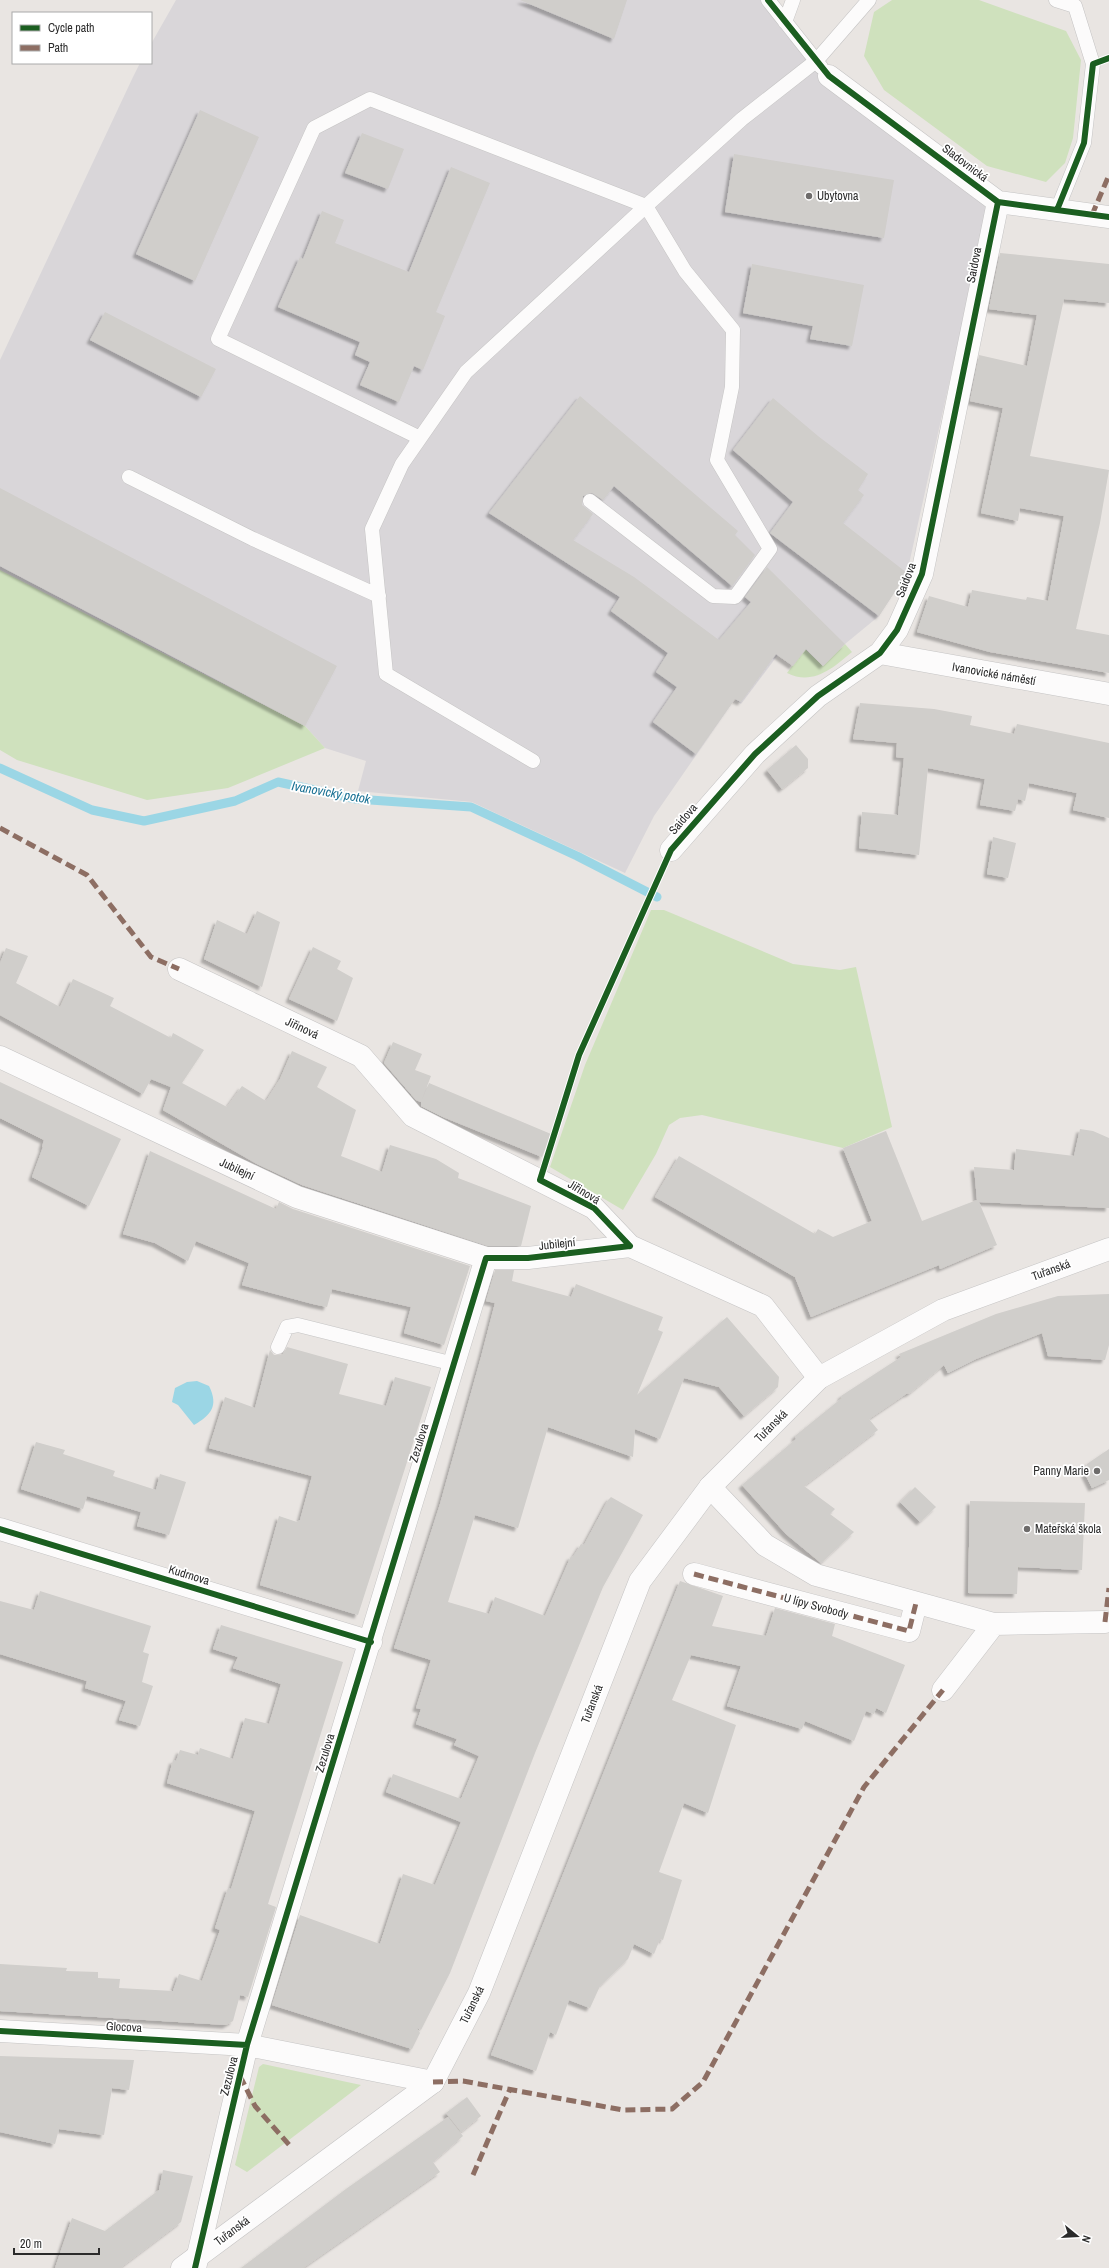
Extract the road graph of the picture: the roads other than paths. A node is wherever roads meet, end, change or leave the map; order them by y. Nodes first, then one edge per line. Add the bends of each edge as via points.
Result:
1 (768, 0) edge
2 (793, 0) edge
3 (869, 0) edge
4 (1056, 0) edge
5 (785, 22) junction
6 (822, 68) junction
7 (998, 202) junction
8 (646, 206) junction
9 (1057, 210) junction
10 (1109, 217) edge
11 (420, 438) junction
12 (129, 477) dead end
13 (590, 500) dead end
14 (379, 596) junction
15 (880, 653) junction
16 (1109, 694) edge
17 (533, 761) dead end
18 (671, 850) dead end
19 (179, 969) dead end
20 (0, 1057) edge
21 (630, 1246) junction
22 (1109, 1249) edge
23 (486, 1258) junction
24 (278, 1347) dead end
25 (454, 1364) junction
26 (819, 1378) junction
27 (710, 1487) junction
28 (0, 1529) edge
29 (694, 1574) dead end
30 (916, 1603) junction
31 (1105, 1622) dead end
32 (994, 1624) junction
33 (371, 1642) junction
34 (943, 1690) dead end
35 (0, 2031) edge
36 (247, 2045) junction
37 (432, 2082) junction
38 (191, 2265) edge

1 - 5 lane
2 - 5 lane
3 - 6 lane
4 - 9 lane via 1075,6 1093,64 1084,143
5 - 6 lane
6 - 7 street, Sladovnická
6 - 8 lane via 742,119
7 - 9 street, Sladovnická
7 - 15 street, Saidova via 922,574 896,630
8 - 11 lane via 466,372
8 - 11 lane via 370,99 314,128 218,340
8 - 13 lane via 685,271 732,330 732,387 717,460 770,549 735,597 713,596
9 - 10 street, Sladovnická
11 - 14 lane via 402,464 372,529
12 - 14 lane via 253,540
14 - 17 lane via 386,674
15 - 16 street, Ivanovické náměstí
15 - 18 street, Saidova via 818,696 755,754
19 - 21 street, Jiřinová via 361,1056 413,1116 594,1208
20 - 23 street, Jubilejní via 297,1197
21 - 23 street, Jubilejní via 528,1258
21 - 26 street via 763,1306
22 - 26 street, Tuřanská via 943,1310
23 - 25 street, Zezulova
24 - 25 lane via 287,1327 298,1325
25 - 33 street, Zezulova
26 - 27 street, Tuřanská
27 - 30 street via 765,1545 816,1575
27 - 37 street, Tuřanská via 640,1581 479,1993
28 - 33 street, Kudrnova
29 - 30 street, U lípy Svobody via 909,1631
30 - 32 street
31 - 32 street
32 - 34 street
33 - 36 street, Zezulova
35 - 36 street, Glocova
36 - 37 street, Glocova
36 - 38 street, Zezulova
37 - 38 street, Tuřanská

